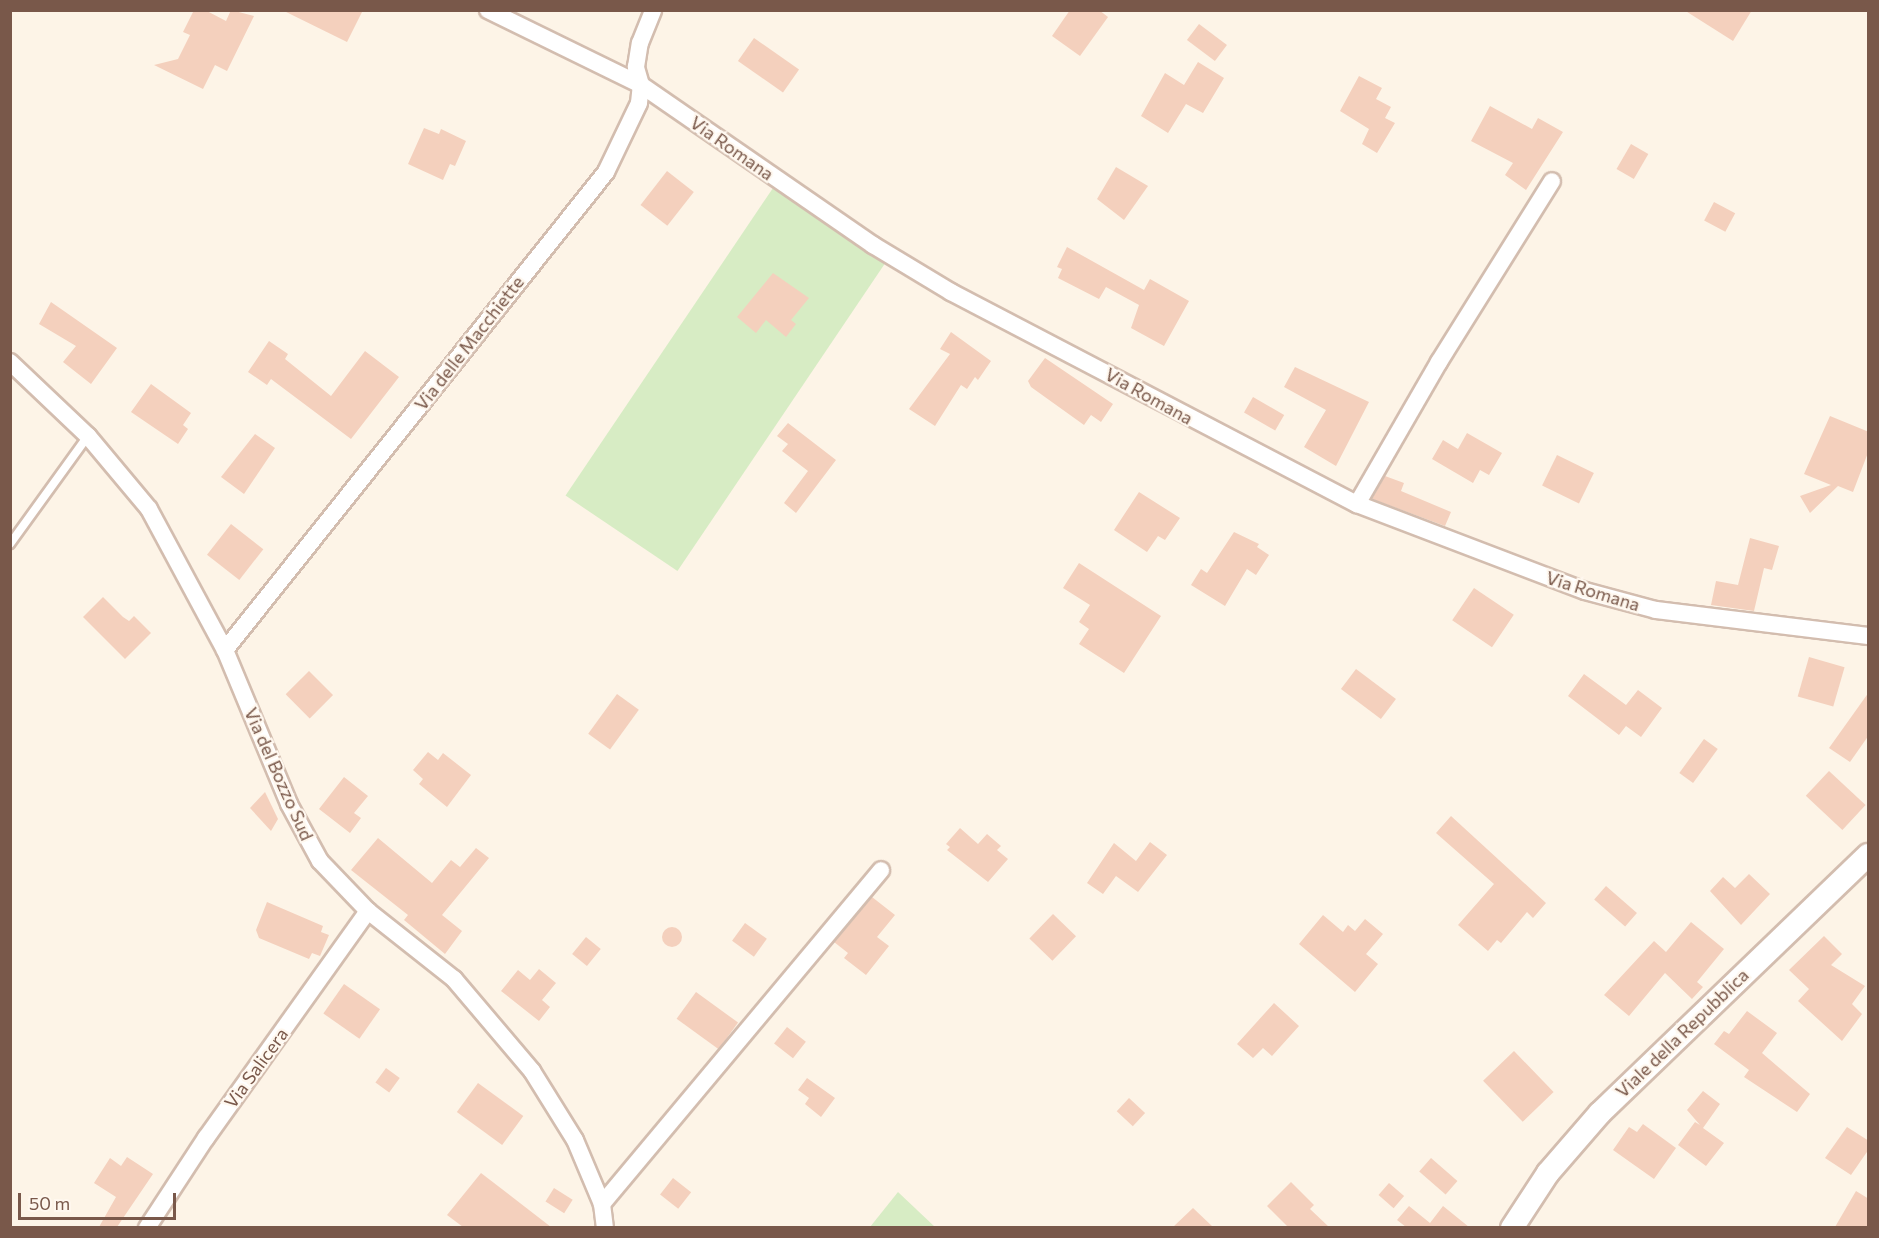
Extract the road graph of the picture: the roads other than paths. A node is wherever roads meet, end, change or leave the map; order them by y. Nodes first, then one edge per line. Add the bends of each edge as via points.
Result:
1 (488, 10) edge
2 (653, 10) edge
3 (641, 85) junction
4 (1552, 181) dead end
5 (10, 363) edge
6 (88, 436) junction
7 (1356, 504) junction
8 (10, 544) edge
9 (1869, 636) edge
10 (225, 650) junction
11 (1869, 855) edge
12 (881, 870) dead end
13 (369, 911) junction
14 (602, 1204) junction
15 (147, 1227) edge
16 (605, 1227) edge
17 (1512, 1227) edge

1 - 3 street, Via Romana
2 - 3 street, Via delle Macchiette via 638,51 636,67
3 - 7 street, Via Romana via 873,245 951,292
3 - 10 street, Via delle Macchiette via 633,118 606,172
4 - 7 street
5 - 6 street, Via del Bozzo Sud
6 - 8 lane
6 - 10 street, Via del Bozzo Sud via 149,510
7 - 9 street, Via Romana via 1574,587 1656,610
10 - 13 street, Via del Bozzo Sud via 289,804 320,861
11 - 17 main road, Viale della Repubblica via 1600,1113 1548,1173
12 - 14 street
13 - 14 street, Via del Bozzo Sud via 454,980 532,1071 575,1140
13 - 15 street, Via Salicera
14 - 16 street, Via del Bozzo Sud

